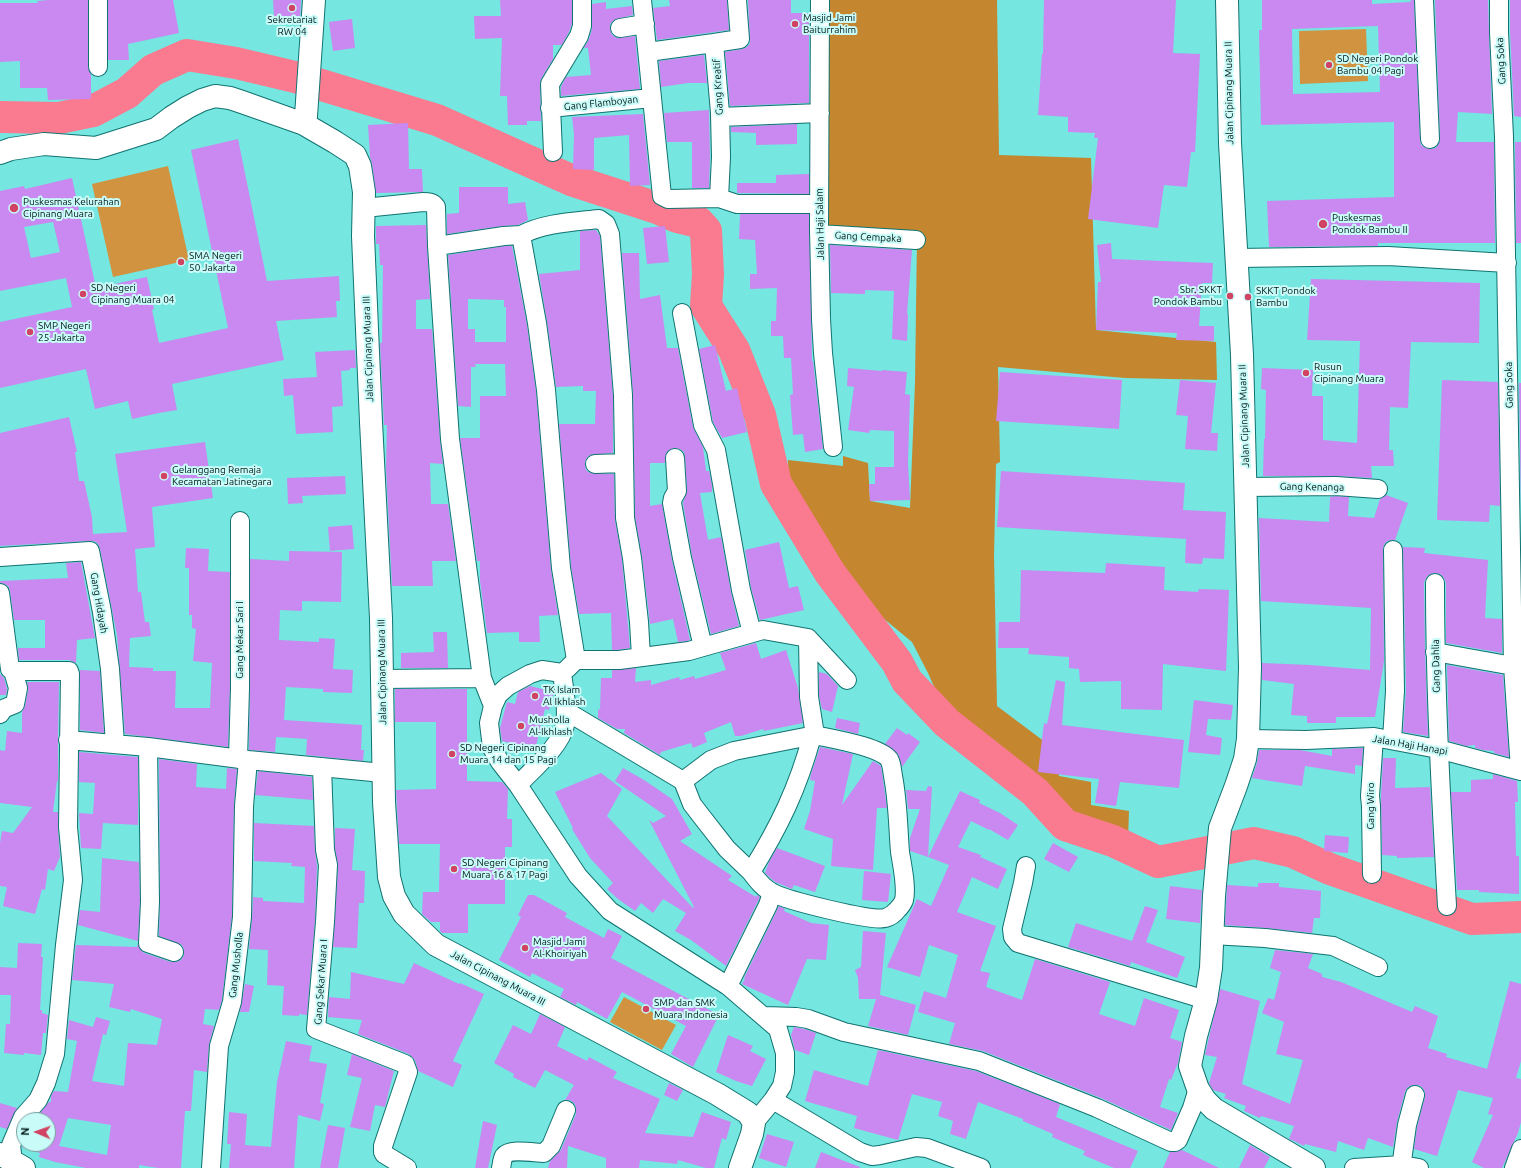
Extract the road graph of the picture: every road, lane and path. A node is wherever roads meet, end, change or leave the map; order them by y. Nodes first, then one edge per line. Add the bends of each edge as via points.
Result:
1 (98, 0) edge
2 (314, 0) edge
3 (582, 0) edge
4 (642, 0) edge
5 (737, 0) edge
6 (820, 0) edge
7 (1227, 0) edge
8 (1424, 0) edge
9 (1499, 0) edge
10 (645, 24) junction
11 (620, 28) dead end
12 (714, 43) junction
13 (648, 52) junction
14 (98, 67) dead end
15 (652, 98) junction
16 (550, 108) junction
17 (820, 113) junction
18 (720, 117) junction
19 (305, 120) junction
20 (1430, 139) dead end
21 (553, 152) dead end
22 (0, 153) edge
23 (719, 198) junction
24 (819, 204) junction
25 (364, 208) junction
26 (819, 234) junction
27 (521, 235) junction
28 (916, 240) dead end
29 (437, 246) junction
30 (1236, 258) junction
31 (1507, 263) junction
32 (682, 312) dead end
33 (833, 447) dead end
34 (675, 458) dead end
35 (624, 463) junction
36 (595, 464) dead end
37 (1246, 486) junction
38 (1378, 489) dead end
39 (240, 521) dead end
40 (1393, 550) dead end
41 (0, 557) edge
42 (1435, 583) dead end
43 (0, 593) edge
44 (752, 633) junction
45 (808, 638) junction
46 (702, 647) junction
47 (1435, 652) junction
48 (641, 657) junction
49 (576, 660) junction
50 (1513, 666) junction
51 (14, 671) junction
52 (562, 673) junction
53 (482, 678) junction
54 (382, 679) junction
55 (847, 680) dead end
56 (493, 706) junction
57 (566, 711) junction
58 (0, 714) edge
59 (814, 736) junction
60 (1374, 738) junction
61 (1248, 739) junction
62 (68, 740) junction
63 (1392, 740) junction
64 (115, 744) junction
65 (148, 747) junction
66 (1438, 750) junction
67 (243, 759) junction
68 (322, 767) junction
69 (1520, 771) edge
70 (383, 773) junction
71 (683, 781) junction
72 (518, 785) junction
73 (1026, 866) dead end
74 (751, 872) junction
75 (1372, 874) dead end
76 (772, 893) junction
77 (1447, 906) dead end
78 (1212, 935) junction
79 (174, 952) dead end
80 (1378, 967) dead end
81 (728, 986) junction
82 (1206, 1000) junction
83 (764, 1016) junction
84 (1198, 1089) junction
85 (1415, 1095) dead end
86 (773, 1100) junction
87 (566, 1110) dead end
88 (754, 1122) junction
89 (1521, 1149) edge
90 (12, 1161) edge
91 (1407, 1167) edge
92 (211, 1168) edge
93 (407, 1168) edge
94 (501, 1168) edge
95 (740, 1168) edge
96 (980, 1168) edge
97 (1314, 1168) edge
98 (1354, 1168) edge
99 (1514, 1168) edge

1 - 14 street
2 - 19 street
3 - 16 street via 580,31 550,84
4 - 10 street
5 - 12 street via 740,39
6 - 17 street, Jalan Haji Salam
7 - 30 street, Jalan Cipinang Muara II
8 - 20 street
9 - 31 street, Gang Soka
10 - 11 street
10 - 13 street
12 - 13 street
12 - 18 street, Gang Kreatif
13 - 15 street
15 - 16 street, Gang Flamboyan
15 - 23 street via 662,196 668,199
16 - 21 street
17 - 18 street
17 - 24 street, Jalan Haji Salam
18 - 23 street, Gang Kreatif
19 - 22 street, Jalan Cipinang Muara III via 215,96 202,100 156,129 96,148 44,144
19 - 25 street, Jalan Cipinang Muara III via 355,155 360,166
23 - 24 street via 737,204
24 - 26 street, Jalan Haji Salam
25 - 29 street via 423,202 434,204
25 - 54 street, Jalan Cipinang Muara III
26 - 28 street, Gang Cempaka
26 - 33 street, Jalan Haji Salam via 823,353
27 - 29 street
27 - 35 street via 544,226 599,219 606,224 610,234 623,395
27 - 49 street via 543,368 561,568
29 - 53 street via 450,439
30 - 31 street via 1388,256
30 - 37 street, Jalan Cipinang Muara II
31 - 50 street, Gang Soka
32 - 44 street via 703,425 716,450 741,590
34 - 46 street via 677,491 672,503
35 - 36 street
35 - 48 street via 625,518 632,558
37 - 38 street, Gang Kenanga via 1336,486
37 - 61 street, Jalan Cipinang Muara II via 1250,667
39 - 67 street, Gang Mekar Sari I via 240,688
40 - 63 street via 1395,691
41 - 64 street, Gang Hidayah via 90,551 110,669
42 - 47 street, Gang Dahlia
43 - 51 street via 9,665
44 - 45 street via 763,630
44 - 46 street
45 - 55 street
45 - 59 street via 808,697
46 - 48 street
47 - 50 street
47 - 66 street, Gang Dahlia
48 - 49 street
49 - 52 street
50 - 69 street, Gang Soka
51 - 58 street via 18,688 15,704 3,709
51 - 62 street via 68,671
52 - 56 street via 542,670 530,674 508,686 498,695
52 - 57 street
53 - 54 street
53 - 56 street
54 - 70 street, Jalan Cipinang Muara III
56 - 72 street via 489,723 492,748
57 - 71 street
57 - 72 street via 565,726 560,739
59 - 71 street via 734,751 711,760
59 - 74 street via 784,814
59 - 76 street via 870,749 889,759 897,798 904,900 898,910 884,919 819,908
60 - 61 street, Jalan Haji Hanapi
60 - 63 street, Jalan Haji Hanapi
60 - 75 street, Gang Wiro via 1370,796
61 - 78 street, Jalan Cipinang Muara II via 1245,759 1220,828
62 - 64 street
62 - 90 street via 68,827 73,880 55,1054 38,1100 23,1117 11,1146
63 - 66 street, Jalan Haji Hanapi
64 - 65 street
65 - 67 street
65 - 79 street via 150,902 147,940 148,944
66 - 69 street, Jalan Haji Hanapi
66 - 77 street, Gang Dahlia
67 - 68 street
67 - 92 street, Gang Musholla via 242,917 232,1002 219,1046
68 - 70 street
68 - 93 street, Gang Sekar Muara I via 325,850 328,865 316,1029 405,1064 408,1072 383,1152
70 - 88 street, Jalan Cipinang Muara III via 389,877 394,896 404,914 436,945 716,1094 748,1113
71 - 74 street via 692,804 727,848
72 - 81 street via 578,876 610,911
73 - 82 street via 1012,929 1013,937 1018,943
74 - 76 street
76 - 81 street
78 - 80 street via 1333,946
78 - 82 street via 1211,968
81 - 83 street
82 - 84 street via 1190,1066
83 - 84 street via 808,1019 844,1032 979,1061 1097,1108 1171,1142 1178,1140
83 - 86 street via 778,1029 785,1053 782,1086
84 - 97 street via 1214,1109
85 - 91 street via 1407,1125
86 - 88 street
86 - 96 street via 860,1152 872,1156 916,1147 927,1148
87 - 94 street via 548,1151 508,1152 504,1156
88 - 95 street
89 - 99 street
91 - 98 street

